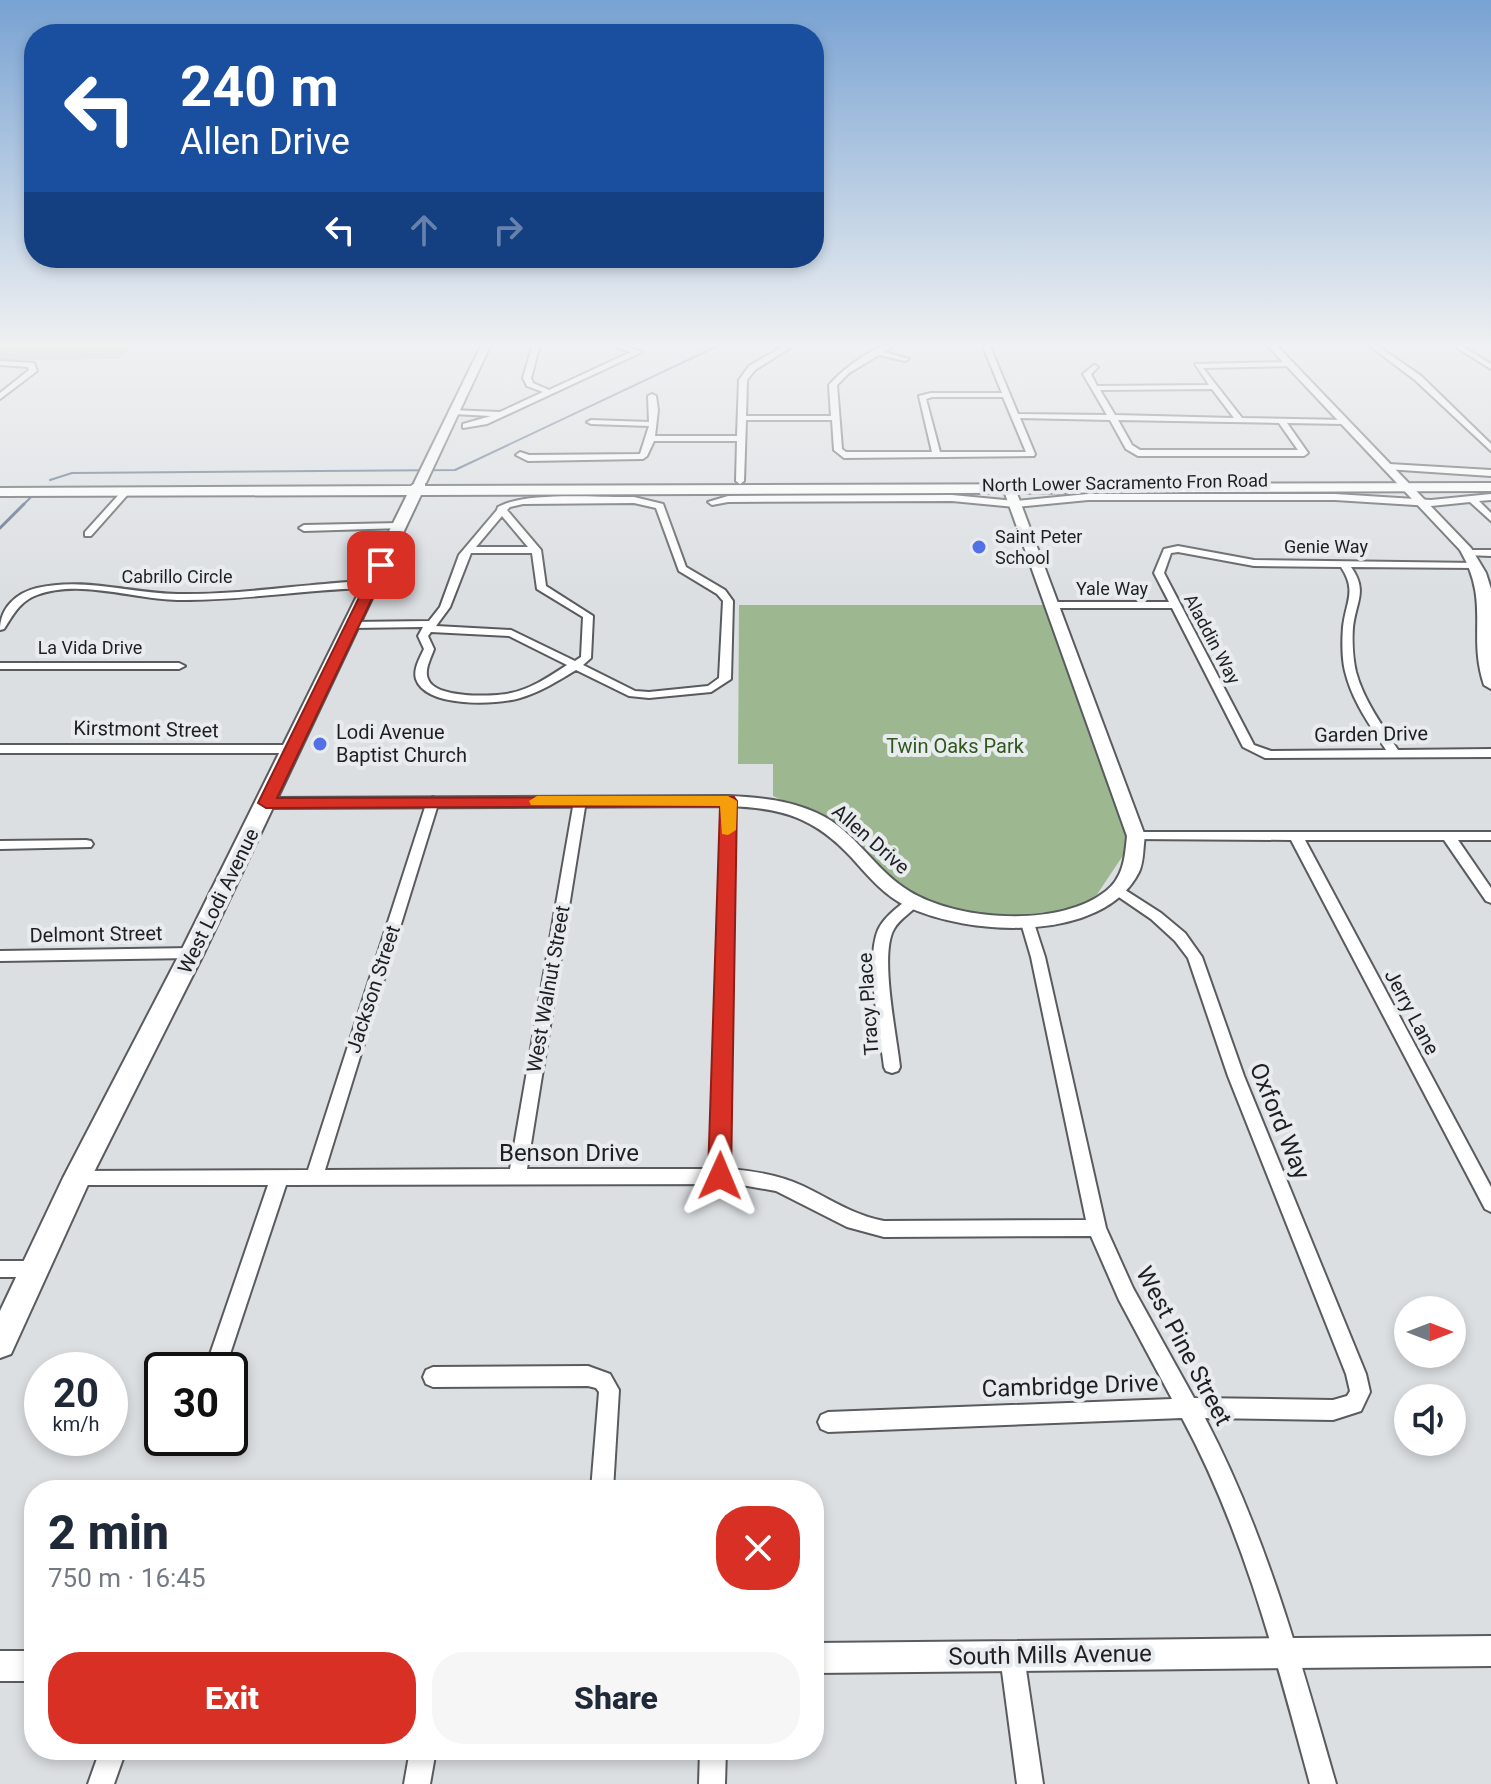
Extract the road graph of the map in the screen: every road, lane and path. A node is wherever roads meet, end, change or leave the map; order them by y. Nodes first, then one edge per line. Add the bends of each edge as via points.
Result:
1 (446, 427) edge
2 (652, 427) edge
3 (743, 427) edge
4 (835, 427) edge
5 (930, 427) edge
6 (1022, 427) edge
7 (1118, 427) edge
8 (1286, 427) edge
9 (1350, 427) edge
10 (1467, 427) edge
11 (1475, 435) junction
12 (1491, 435) edge
13 (742, 438) junction
14 (650, 439) junction
15 (1491, 449) edge
16 (520, 455) dead end
17 (937, 455) junction
18 (1389, 467) junction
19 (1491, 473) edge
20 (422, 479) junction
21 (1093, 480) junction
22 (1491, 480) edge
23 (740, 481) junction
24 (247, 483) junction
25 (0, 484) edge
26 (1405, 484) junction
27 (1491, 487) edge
28 (1009, 488) junction
29 (151, 491) junction
30 (0, 492) edge
31 (126, 492) junction
32 (708, 496) junction
33 (1491, 497) edge
34 (1473, 500) junction
35 (1421, 503) junction
36 (1015, 504) junction
37 (501, 509) junction
38 (1491, 518) edge
39 (400, 526) junction
40 (304, 528) dead end
41 (88, 534) dead end
42 (1178, 549) joint
43 (468, 550) junction
44 (536, 550) junction
45 (1491, 553) edge
46 (1472, 559) junction
47 (1344, 563) junction
48 (372, 585) junction
49 (1050, 605) junction
50 (1174, 605) junction
51 (0, 627) edge
52 (1488, 628) edge
53 (350, 629) junction
54 (427, 629) junction
55 (0, 666) edge
56 (179, 666) dead end
57 (573, 666) junction
58 (1491, 685) edge
59 (0, 749) edge
60 (292, 749) junction
61 (1253, 750) joint
62 (1491, 753) edge
63 (1394, 754) junction
64 (433, 801) junction
65 (580, 801) junction
66 (728, 801) junction
67 (266, 803) junction
68 (1136, 836) junction
69 (1491, 836) edge
70 (1449, 837) junction
71 (1297, 838) junction
72 (86, 844) dead end
73 (0, 845) edge
74 (1117, 891) junction
75 (1491, 898) edge
76 (913, 902) junction
77 (1028, 923) junction
78 (192, 953) junction
79 (0, 956) edge
80 (892, 1067) dead end
81 (720, 1176) junction
82 (517, 1177) junction
83 (77, 1178) junction
84 (314, 1178) junction
85 (279, 1179) junction
86 (1491, 1204) edge
87 (1097, 1228) junction
88 (0, 1269) edge
89 (36, 1269) junction
90 (0, 1344) edge
91 (221, 1352) edge
92 (433, 1377) dead end
93 (1358, 1397) joint
94 (1186, 1408) junction
95 (828, 1422) dead end
96 (603, 1480) edge
97 (1491, 1651) edge
98 (1285, 1653) junction
99 (1012, 1656) junction
100 (824, 1658) edge
101 (0, 1666) edge
102 (24, 1666) edge
103 (109, 1760) edge
104 (421, 1760) edge
105 (713, 1760) edge
106 (101, 1784) edge
107 (417, 1784) edge
108 (712, 1784) edge
109 (1030, 1784) edge
110 (1323, 1784) edge

1 - 20 street, West Lodi Avenue
2 - 14 street
3 - 13 street
4 - 17 street via 838,450 847,455
5 - 17 street
6 - 17 street via 1031,451 1027,455
7 - 8 street via 1138,453 1304,453
9 - 18 street
10 - 11 street
11 - 12 street
11 - 15 street
13 - 14 street
13 - 23 street
14 - 16 street via 643,456
18 - 19 street
18 - 26 street
20 - 23 main road
20 - 24 main road
20 - 29 main road
20 - 32 main road
20 - 39 main road, West Lodi Avenue
21 - 23 main road
21 - 26 main road
21 - 28 main road
22 - 26 main road
23 - 32 main road
24 - 25 main road
24 - 29 main road
26 - 27 main road
26 - 28 main road
26 - 35 street
28 - 32 main road
28 - 36 street
29 - 31 main road
30 - 31 main road
31 - 41 street
32 - 36 street, North Lower Sacramento Fron Road via 941,498
33 - 34 street, North Lower Sacramento Fron Road
34 - 35 street, North Lower Sacramento Fron Road
34 - 38 street
35 - 36 street, North Lower Sacramento Fron Road via 1335,497 1088,497
35 - 46 street
36 - 49 street
37 - 43 street
37 - 44 street
37 - 57 street via 523,501 654,503 664,511 682,569 728,601 725,679 711,689 633,694
39 - 40 street
39 - 48 main road, West Lodi Avenue
42 - 47 street, Genie Way via 1254,563
42 - 50 street, Aladdin Way via 1167,551 1159,573
43 - 44 street
43 - 54 street via 445,607
44 - 57 street via 541,587 588,616 589,651
45 - 46 street, Genie Way
46 - 47 street, Genie Way
46 - 52 street via 1484,587
47 - 63 street via 1356,590 1348,628 1350,670 1363,705
48 - 51 street, Cabrillo Circle via 182,597 57,588 17,600
48 - 53 main road, West Lodi Avenue
49 - 50 street, Yale Way
49 - 68 street
50 - 61 street, Aladdin Way
52 - 58 street via 1485,659
53 - 54 street
53 - 60 main road, West Lodi Avenue
54 - 57 street via 503,631
54 - 57 street via 422,682 448,697 512,697
55 - 56 street, La Vida Drive
59 - 60 street, Kirstmont Street
60 - 67 main road, West Lodi Avenue
61 - 63 street, Garden Drive via 1269,755
62 - 63 street, Garden Drive
64 - 65 street, Allen Drive
64 - 67 street, Allen Drive
64 - 84 street, Jackson Street
65 - 66 street, Allen Drive
65 - 82 street, West Walnut Street
66 - 76 street, Allen Drive via 768,803 822,822 868,869
66 - 81 street
67 - 78 main road, West Lodi Avenue
68 - 71 street
68 - 74 street via 1136,859
69 - 70 street
70 - 71 street
70 - 75 street
71 - 86 street, Jerry Lane
72 - 73 street
74 - 77 street, Allen Drive via 1068,916
74 - 93 street, Oxford Way via 1156,916 1195,957 1236,1076 1356,1374
76 - 77 street, Allen Drive via 979,922
76 - 80 street, Tracy Place via 884,935
77 - 87 street, West Pine Street
78 - 79 street, Delmont Street
78 - 83 main road, West Lodi Avenue
81 - 82 street, Benson Drive
81 - 87 street, Benson Drive via 784,1186 859,1225 884,1229
82 - 84 street, Benson Drive
83 - 85 street, Benson Drive
83 - 89 main road, West Lodi Avenue
84 - 85 street, Benson Drive
85 - 91 street
87 - 94 street, West Pine Street
88 - 89 street
89 - 90 main road, West Lodi Avenue
92 - 96 street via 588,1376 603,1381 609,1390
93 - 94 street, Cambridge Drive via 1354,1404 1333,1410
94 - 95 street, Cambridge Drive
94 - 98 street, West Pine Street via 1249,1539
97 - 98 street, South Mills Avenue
98 - 99 street, South Mills Avenue
98 - 110 street, West Pine Street
99 - 100 street, South Mills Avenue
99 - 109 street
101 - 102 street
103 - 106 street
104 - 107 street
105 - 108 street

